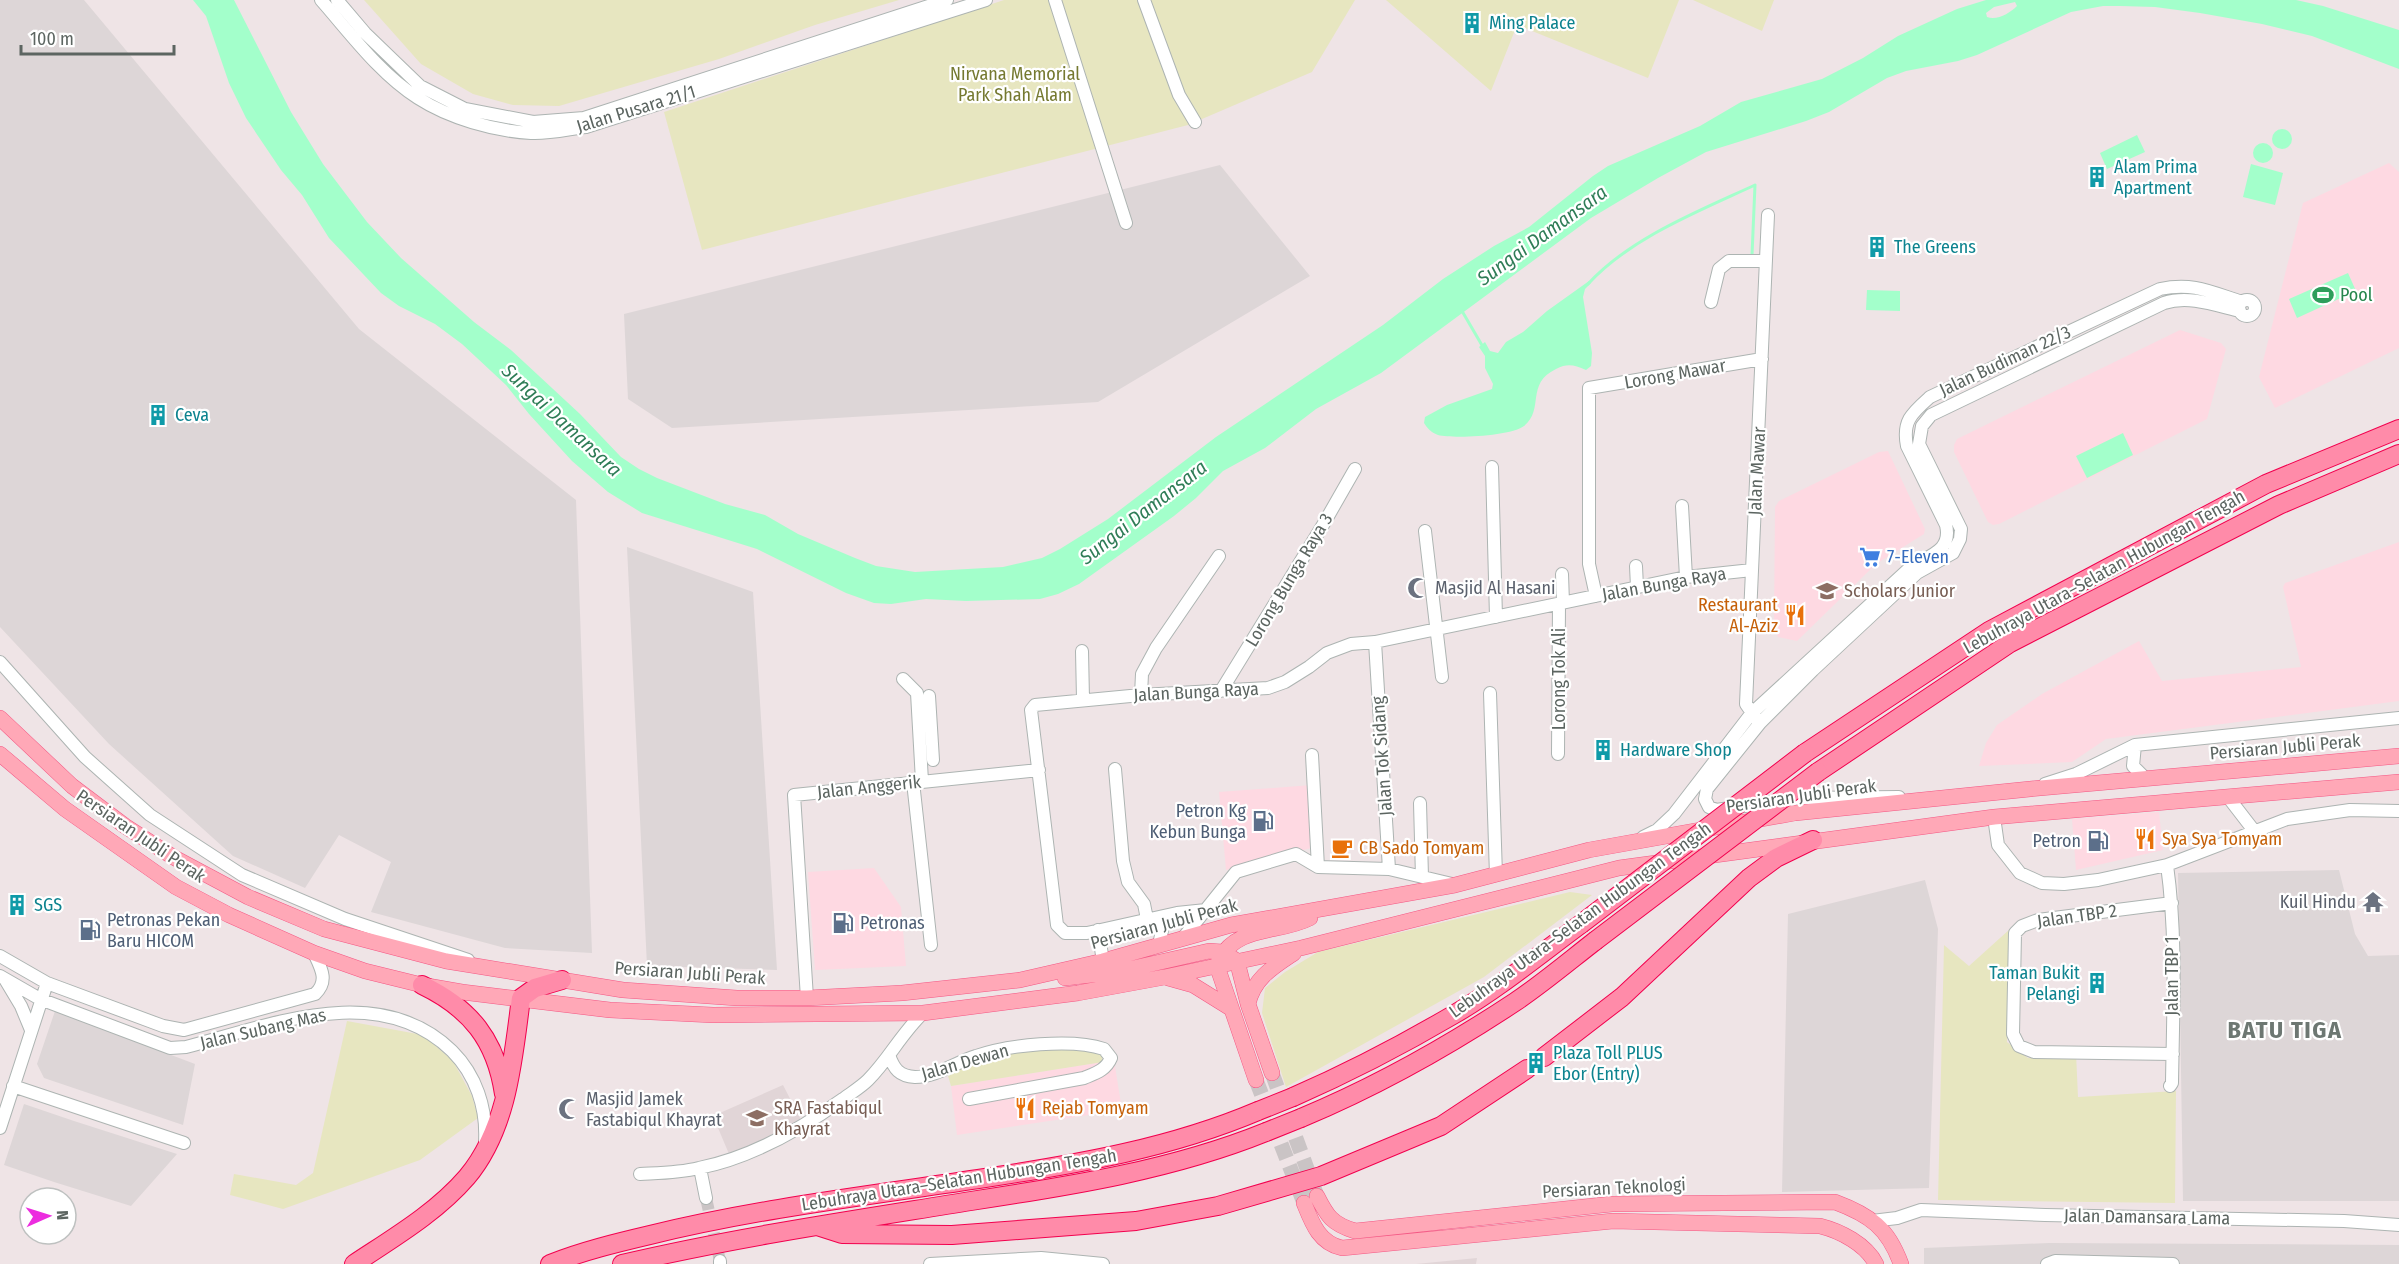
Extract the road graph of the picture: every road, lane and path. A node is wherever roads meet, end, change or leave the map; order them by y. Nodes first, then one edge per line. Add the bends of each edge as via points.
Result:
1 (321, 0) edge
2 (337, 0) edge
3 (947, 0) edge
4 (986, 0) edge
5 (1055, 0) edge
6 (1144, 0) edge
7 (1195, 122) dead end
8 (1768, 215) dead end
9 (1126, 223) dead end
10 (1766, 261) junction
11 (1711, 302) dead end
12 (1762, 359) junction
13 (2399, 429) edge
14 (2399, 454) edge
15 (1492, 467) dead end
16 (1355, 469) dead end
17 (1682, 506) dead end
18 (1425, 531) dead end
19 (1219, 556) dead end
20 (1636, 566) dead end
21 (1752, 570) junction
22 (1562, 574) dead end
23 (1686, 577) junction
24 (1637, 587) junction
25 (1596, 596) junction
26 (1561, 603) junction
27 (1496, 617) junction
28 (1436, 629) junction
29 (1375, 642) junction
30 (1082, 651) dead end
31 (0, 662) edge
32 (1442, 677) dead end
33 (903, 679) dead end
34 (1221, 691) junction
35 (1490, 693) dead end
36 (1141, 695) junction
37 (928, 696) dead end
38 (1083, 699) junction
39 (0, 718) edge
40 (2399, 718) edge
41 (1755, 719) junction
42 (926, 742) junction
43 (2141, 744) junction
44 (0, 754) edge
45 (1558, 754) dead end
46 (1312, 755) dead end
47 (2399, 756) edge
48 (933, 760) dead end
49 (1115, 769) dead end
50 (1039, 770) junction
51 (2146, 779) junction
52 (918, 782) junction
53 (2399, 783) edge
54 (2030, 789) junction
55 (2228, 797) junction
56 (1949, 798) junction
57 (1420, 802) dead end
58 (2399, 810) edge
59 (1994, 817) junction
60 (2255, 832) junction
61 (1813, 840) junction
62 (1629, 844) junction
63 (2167, 865) junction
64 (1318, 867) junction
65 (1389, 869) junction
66 (1496, 875) junction
67 (1422, 877) junction
68 (1455, 885) junction
69 (2172, 903) junction
70 (1337, 904) junction
71 (1206, 910) junction
72 (1165, 916) junction
73 (1147, 920) junction
74 (1098, 930) junction
75 (1183, 938) junction
76 (932, 945) dead end
77 (1159, 945) junction
78 (1301, 948) junction
79 (314, 953) junction
80 (0, 956) edge
81 (1220, 959) junction
82 (1103, 961) junction
83 (1237, 961) junction
84 (498, 970) junction
85 (2, 977) edge
86 (1165, 977) junction
87 (562, 980) junction
88 (1020, 980) junction
89 (47, 983) junction
90 (422, 985) junction
91 (81, 996) junction
92 (520, 998) junction
93 (807, 998) junction
94 (40, 999) junction
95 (1248, 1004) junction
96 (1230, 1008) junction
97 (923, 1013) junction
98 (92, 1018) junction
99 (31, 1030) junction
100 (2173, 1054) junction
101 (889, 1055) junction
102 (1544, 1057) dead end
103 (1527, 1069) dead end
104 (1272, 1073) tunnel mouth
105 (1256, 1080) tunnel mouth
106 (13, 1086) junction
107 (2170, 1086) dead end
108 (505, 1099) junction
109 (969, 1099) dead end
110 (0, 1128) edge
111 (184, 1143) dead end
112 (485, 1147) junction
113 (700, 1168) junction
114 (640, 1174) dead end
115 (706, 1198) tunnel mouth
116 (1897, 1218) junction
117 (1872, 1221) junction
118 (2399, 1225) edge
119 (817, 1226) junction
120 (1888, 1236) junction
121 (354, 1264) edge
122 (550, 1264) edge
123 (622, 1264) edge
124 (930, 1264) edge
125 (1103, 1264) edge
126 (1876, 1264) edge
127 (1901, 1264) edge
128 (2047, 1264) edge
129 (2173, 1264) edge

1 - 4 street, Jalan Pusara 21/1 via 385,71 417,98 495,128 533,133 586,127
2 - 3 street, Jalan Pusara 21/1 via 420,86 465,109 533,122 584,118
5 - 9 street
6 - 7 street via 1179,95
8 - 10 street, Jalan Mawar
10 - 11 street via 1729,261 1719,269
10 - 12 street, Jalan Mawar
12 - 21 street, Jalan Mawar
12 - 25 street, Lorong Mawar via 1589,388 1590,564
13 - 122 highway, Lebuhraya Utara–Selatan Hubungan Tengah, bridge via 2266,484 1989,631 1805,753 1581,924 1454,1015 1376,1058 1293,1096 1224,1125 1158,1146 1054,1168 705,1221 580,1252
14 - 119 highway, Lebuhraya Utara–Selatan Hubungan Tengah, bridge via 2279,505 2010,643 1818,772 1517,1001 1419,1059 1301,1118 1175,1162 1075,1185
15 - 27 street
16 - 34 street, Lorong Bunga Raya 3
17 - 23 street
18 - 28 street
19 - 36 street via 1156,648 1142,674
20 - 24 street
21 - 23 street, Jalan Bunga Raya
21 - 41 street, Jalan Mawar via 1746,704
22 - 26 street, Lorong Tok Ali
23 - 24 street, Jalan Bunga Raya
24 - 25 street, Jalan Bunga Raya
25 - 26 street, Jalan Bunga Raya
26 - 27 street, Jalan Bunga Raya
26 - 45 street, Lorong Tok Ali
27 - 28 street, Jalan Bunga Raya
28 - 29 street, Jalan Bunga Raya
28 - 32 street
29 - 34 street, Jalan Bunga Raya via 1351,644 1327,653 1285,682 1268,688
29 - 65 street, Jalan Tok Sidang
30 - 38 street
31 - 84 street via 85,757 150,815 242,875 345,919
33 - 42 street via 917,693
34 - 36 street, Jalan Bunga Raya
35 - 66 street
36 - 38 street, Jalan Bunga Raya
37 - 42 street
38 - 50 street, Jalan Bunga Raya via 1041,703 1031,710
39 - 84 main road, Persiaran Jubli Perak via 72,786 125,826 248,897 360,940
40 - 43 street
41 - 41 street, Jalan Budiman 22/3 via 1912,566 1946,543 1946,525 1905,435 1909,420 1930,397 2160,289 2191,285 2241,307 2178,298 1931,415 1922,426 1919,444 1961,529 1953,553 1917,573
41 - 56 street via 1707,789 1705,799 1709,807 1716,810 1800,798
41 - 62 street via 1674,814 1657,830
42 - 48 street
42 - 52 street
43 - 51 street via 2133,766
43 - 54 street via 2076,774
44 - 79 main road, Persiaran Jubli Perak via 65,809 176,887
46 - 64 street
47 - 51 main road, Persiaran Jubli Perak
49 - 73 street via 1128,882 1144,904
50 - 52 street, Jalan Anggerik
50 - 74 street, Jalan Bunga Raya via 1057,925 1065,933 1073,934
51 - 54 main road, Persiaran Jubli Perak
52 - 76 street
52 - 93 street, Jalan Anggerik via 794,795
53 - 55 main road
54 - 56 main road, Persiaran Jubli Perak
55 - 59 main road
55 - 60 street
56 - 62 main road, Persiaran Jubli Perak via 1795,813
57 - 67 street
58 - 60 street via 2318,813 2287,819
59 - 61 main road
59 - 63 street via 1998,845 2009,862 2020,873 2042,883 2098,880
60 - 63 street
61 - 78 main road via 1619,868
61 - 102 highway via 1776,858 1749,878 1622,997
62 - 66 main road, Persiaran Jubli Perak via 1589,849
63 - 69 street, Jalan TBP 1
64 - 65 street
64 - 71 street via 1296,854 1236,872
65 - 67 street
66 - 68 main road, Persiaran Jubli Perak
67 - 68 street
68 - 70 main road, Persiaran Jubli Perak
69 - 100 street, Jalan TBP 1
69 - 100 street, Jalan TBP 2 via 2038,920 2022,926 2015,933 2013,1035 2019,1046 2034,1052
70 - 75 main road, Persiaran Jubli Perak
70 - 81 main road via 1305,920 1243,936 1230,944
71 - 72 street, Jalan Bunga Raya
71 - 75 street
72 - 73 street, Jalan Bunga Raya
72 - 77 street
73 - 74 street, Jalan Bunga Raya
74 - 82 street
75 - 77 main road, Persiaran Jubli Perak
77 - 82 main road, Persiaran Jubli Perak
78 - 83 main road
78 - 95 main road via 1270,968 1250,993
79 - 90 main road, Persiaran Jubli Perak
79 - 91 street, Jalan Subang Mas via 324,979 315,994 184,1030
80 - 89 street, Jalan Subang Mas
81 - 83 main road
81 - 86 main road, Persiaran Jubli Perak
81 - 88 main road via 1209,951 1116,972
81 - 96 main road
82 - 88 main road, Persiaran Jubli Perak
83 - 95 main road
84 - 87 main road, Persiaran Jubli Perak
85 - 94 street, Jalan Subang Mas
85 - 99 street
86 - 96 main road via 1193,985
86 - 97 main road, Persiaran Jubli Perak via 1078,993
87 - 92 highway via 535,988
87 - 93 main road, Persiaran Jubli Perak via 701,996
88 - 93 main road, Persiaran Jubli Perak via 902,993
89 - 91 street, Jalan Subang Mas
89 - 94 street
90 - 92 main road, Persiaran Jubli Perak
90 - 108 highway via 453,1002 480,1028 497,1066
91 - 98 street
92 - 97 main road, Persiaran Jubli Perak via 610,1010 713,1015
92 - 108 highway
94 - 98 street, Jalan Subang Mas
94 - 99 street
95 - 104 main road
96 - 105 main road
97 - 101 street
98 - 112 street, Jalan Subang Mas via 170,1048 319,1014 389,1016 427,1030 466,1066 482,1104
99 - 106 street
100 - 107 street, Jalan TBP 1
101 - 109 street, Jalan Dewan via 900,1074 913,1077 927,1076 988,1052 1065,1041 1104,1048 1111,1058 1099,1072 1084,1078
101 - 113 street via 867,1081 820,1115 769,1143
103 - 119 highway via 1441,1126 1321,1176 1218,1206 1136,1221 983,1233 842,1234
106 - 110 street
106 - 111 street
108 - 112 highway
112 - 121 highway via 467,1176 422,1219
113 - 114 street
113 - 115 street
116 - 117 street, Jalan Damansara Lama
116 - 118 street, Jalan Damansara Lama via 1920,1210
116 - 120 street
117 - 120 main road, Persiaran Teknologi
117 - 126 main road, Persiaran Teknologi via 1835,1202 1658,1203 1612,1204 1355,1231 1342,1227 1311,1200 1312,1226 1331,1246 1342,1248 1613,1221 1820,1226 1856,1243
119 - 123 highway, Lebuhraya Utara–Selatan Hubungan Tengah via 708,1244
120 - 127 main road, Persiaran Teknologi
124 - 125 street via 1041,1257
128 - 129 street

